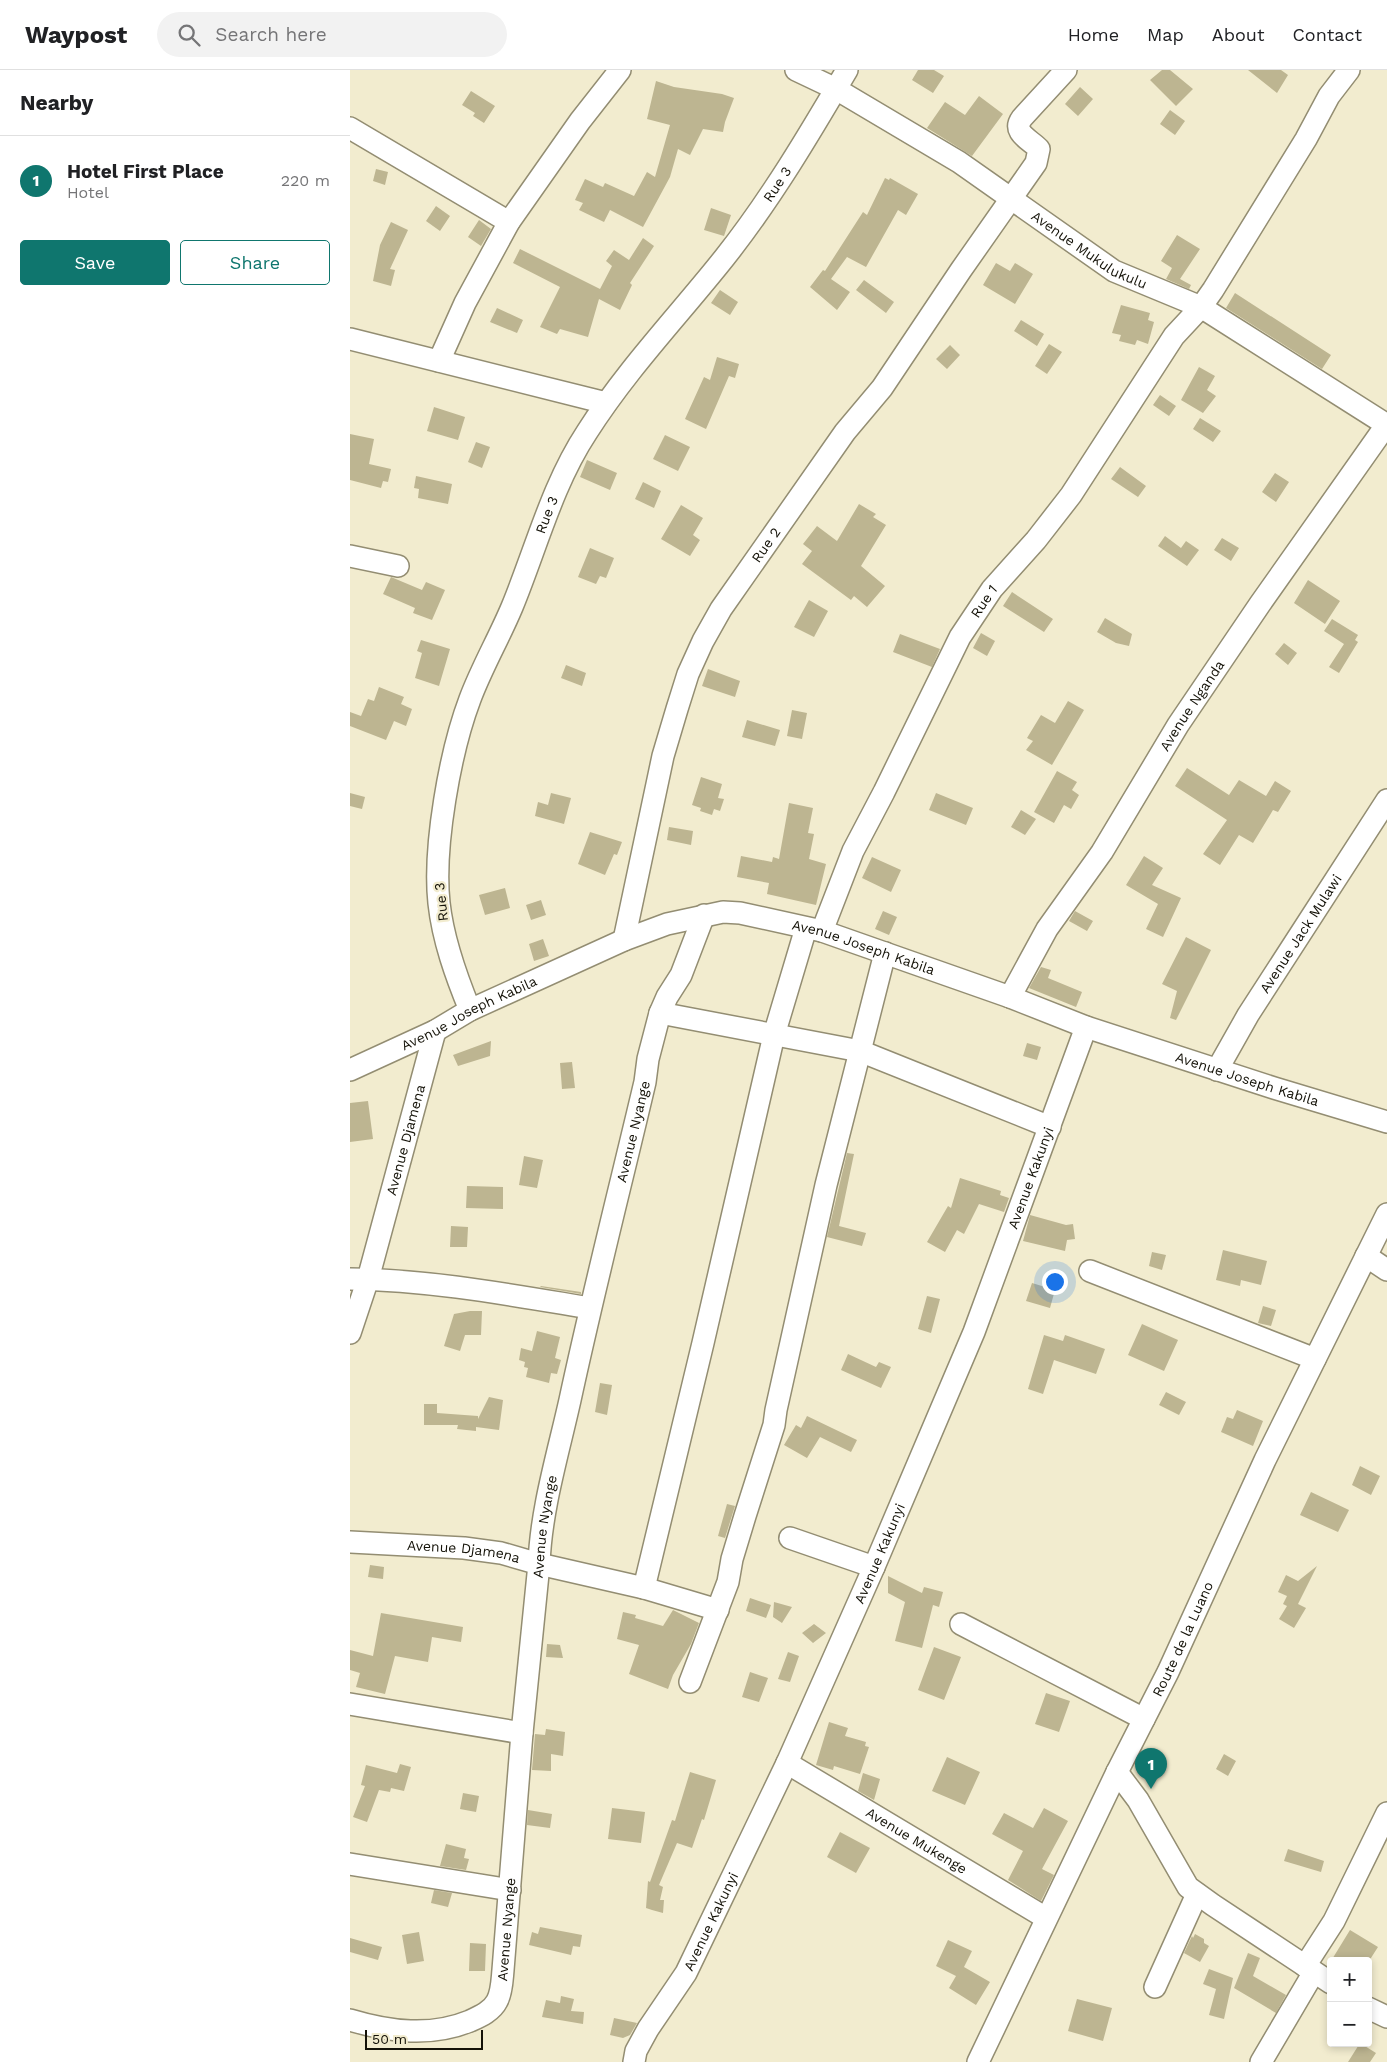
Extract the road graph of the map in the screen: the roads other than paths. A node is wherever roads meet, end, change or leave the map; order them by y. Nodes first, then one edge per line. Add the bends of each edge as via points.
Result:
1 (620, 70) edge
2 (796, 70) edge
3 (848, 70) edge
4 (1066, 70) edge
5 (1349, 70) edge
6 (836, 89) junction
7 (350, 128) edge
8 (1010, 198) junction
9 (509, 222) junction
10 (1201, 306) junction
11 (350, 339) edge
12 (439, 361) junction
13 (606, 403) junction
14 (1387, 424) edge
15 (350, 556) edge
16 (398, 566) dead end
17 (1387, 800) edge
18 (704, 915) junction
19 (814, 930) junction
20 (624, 940) junction
21 (886, 953) junction
22 (1010, 997) junction
23 (470, 1010) junction
24 (660, 1013) junction
25 (1086, 1027) junction
26 (435, 1030) junction
27 (774, 1034) junction
28 (860, 1051) junction
29 (350, 1070) edge
30 (1217, 1070) junction
31 (1387, 1122) edge
32 (1050, 1127) junction
33 (1387, 1214) edge
34 (1366, 1256) junction
35 (1387, 1270) edge
36 (1090, 1271) dead end
37 (359, 1279) edge
38 (590, 1308) junction
39 (350, 1334) edge
40 (1314, 1359) junction
41 (790, 1538) dead end
42 (350, 1542) edge
43 (539, 1564) junction
44 (874, 1567) junction
45 (644, 1588) junction
46 (718, 1610) junction
47 (961, 1624) dead end
48 (690, 1682) dead end
49 (350, 1704) edge
50 (1144, 1719) junction
51 (522, 1733) junction
52 (787, 1762) junction
53 (1117, 1772) junction
54 (1387, 1813) edge
55 (350, 1864) edge
56 (510, 1890) junction
57 (1198, 1894) junction
58 (1046, 1918) junction
59 (1317, 1974) edge
60 (1154, 1987) dead end
61 (1372, 2010) edge
62 (1387, 2017) edge
63 (350, 2020) edge
64 (634, 2062) edge
65 (978, 2062) edge
66 (1261, 2062) edge

1 - 9 street
2 - 6 street, Avenue Mukulukulu
3 - 6 street, Rue 3
4 - 8 street, Rue 2 via 1020,121 1019,132 1036,145 1040,153
5 - 10 street, Rue 1 via 1329,96 1301,148
6 - 8 street, Avenue Mukulukulu via 958,162
6 - 13 street, Rue 3 via 736,243
7 - 9 street
8 - 10 street, Avenue Mukulukulu via 1114,271
8 - 20 street, Rue 2 via 882,388 846,432 721,610 703,641 688,674 664,756
9 - 12 street via 465,303
10 - 14 street, Avenue Mukulukulu
10 - 19 street, Rue 1 via 1174,336 1071,495 992,589 960,637
11 - 12 street
12 - 13 street
13 - 23 street, Rue 3 via 571,460 511,608 483,666 461,728 450,772 440,850 439,903 457,978
14 - 22 street, Avenue Nganda via 1178,725 1102,852 1047,929
15 - 16 street
17 - 30 street, Avenue Jack Mulawi via 1259,998
18 - 19 street, Avenue Joseph Kabila via 740,913
18 - 20 street, Avenue Joseph Kabila
18 - 24 street, Avenue Nyange via 681,975
19 - 21 street, Avenue Joseph Kabila
19 - 27 street, Rue 1
20 - 23 street, Avenue Joseph Kabila
21 - 22 street, Avenue Joseph Kabila
21 - 28 street
22 - 25 street, Avenue Joseph Kabila
23 - 26 street, Avenue Joseph Kabila
24 - 27 street
24 - 38 street, Avenue Nyange
25 - 30 street, Avenue Joseph Kabila
25 - 32 street, Avenue Kakunyi
26 - 29 street, Avenue Joseph Kabila
26 - 37 street, Avenue Djamena
27 - 28 street
27 - 45 street, Rue 1
28 - 32 street
28 - 46 street via 826,1185 774,1425
30 - 31 street, Avenue Joseph Kabila
32 - 44 street, Avenue Kakunyi via 974,1332
33 - 34 street, Route de la Luano
34 - 35 street
34 - 40 street, Route de la Luano
36 - 40 street
37 - 38 street via 481,1291
37 - 39 street, Avenue Djamena
38 - 43 street, Avenue Nyange via 547,1502
40 - 50 street, Route de la Luano
41 - 44 street
42 - 43 street, Avenue Djamena via 464,1548 502,1553
43 - 45 street, Avenue Djamena
43 - 51 street, Avenue Nyange
44 - 52 street, Avenue Kakunyi
45 - 46 street, Avenue Djamena
46 - 48 street
47 - 50 street
49 - 51 street
50 - 53 street, Route de la Luano
51 - 56 street, Avenue Nyange
52 - 58 street, Avenue Mukenge
52 - 64 street, Avenue Kakunyi via 686,1972 648,2029
53 - 57 street via 1138,1800 1185,1882
53 - 58 street, Route de la Luano
54 - 59 street via 1334,1921
55 - 56 street
56 - 63 street, Avenue Nyange via 501,1985 498,1999 490,2010 453,2028 422,2032 380,2028
57 - 59 street
57 - 60 street
58 - 65 street, Route de la Luano
59 - 66 street
61 - 62 street

